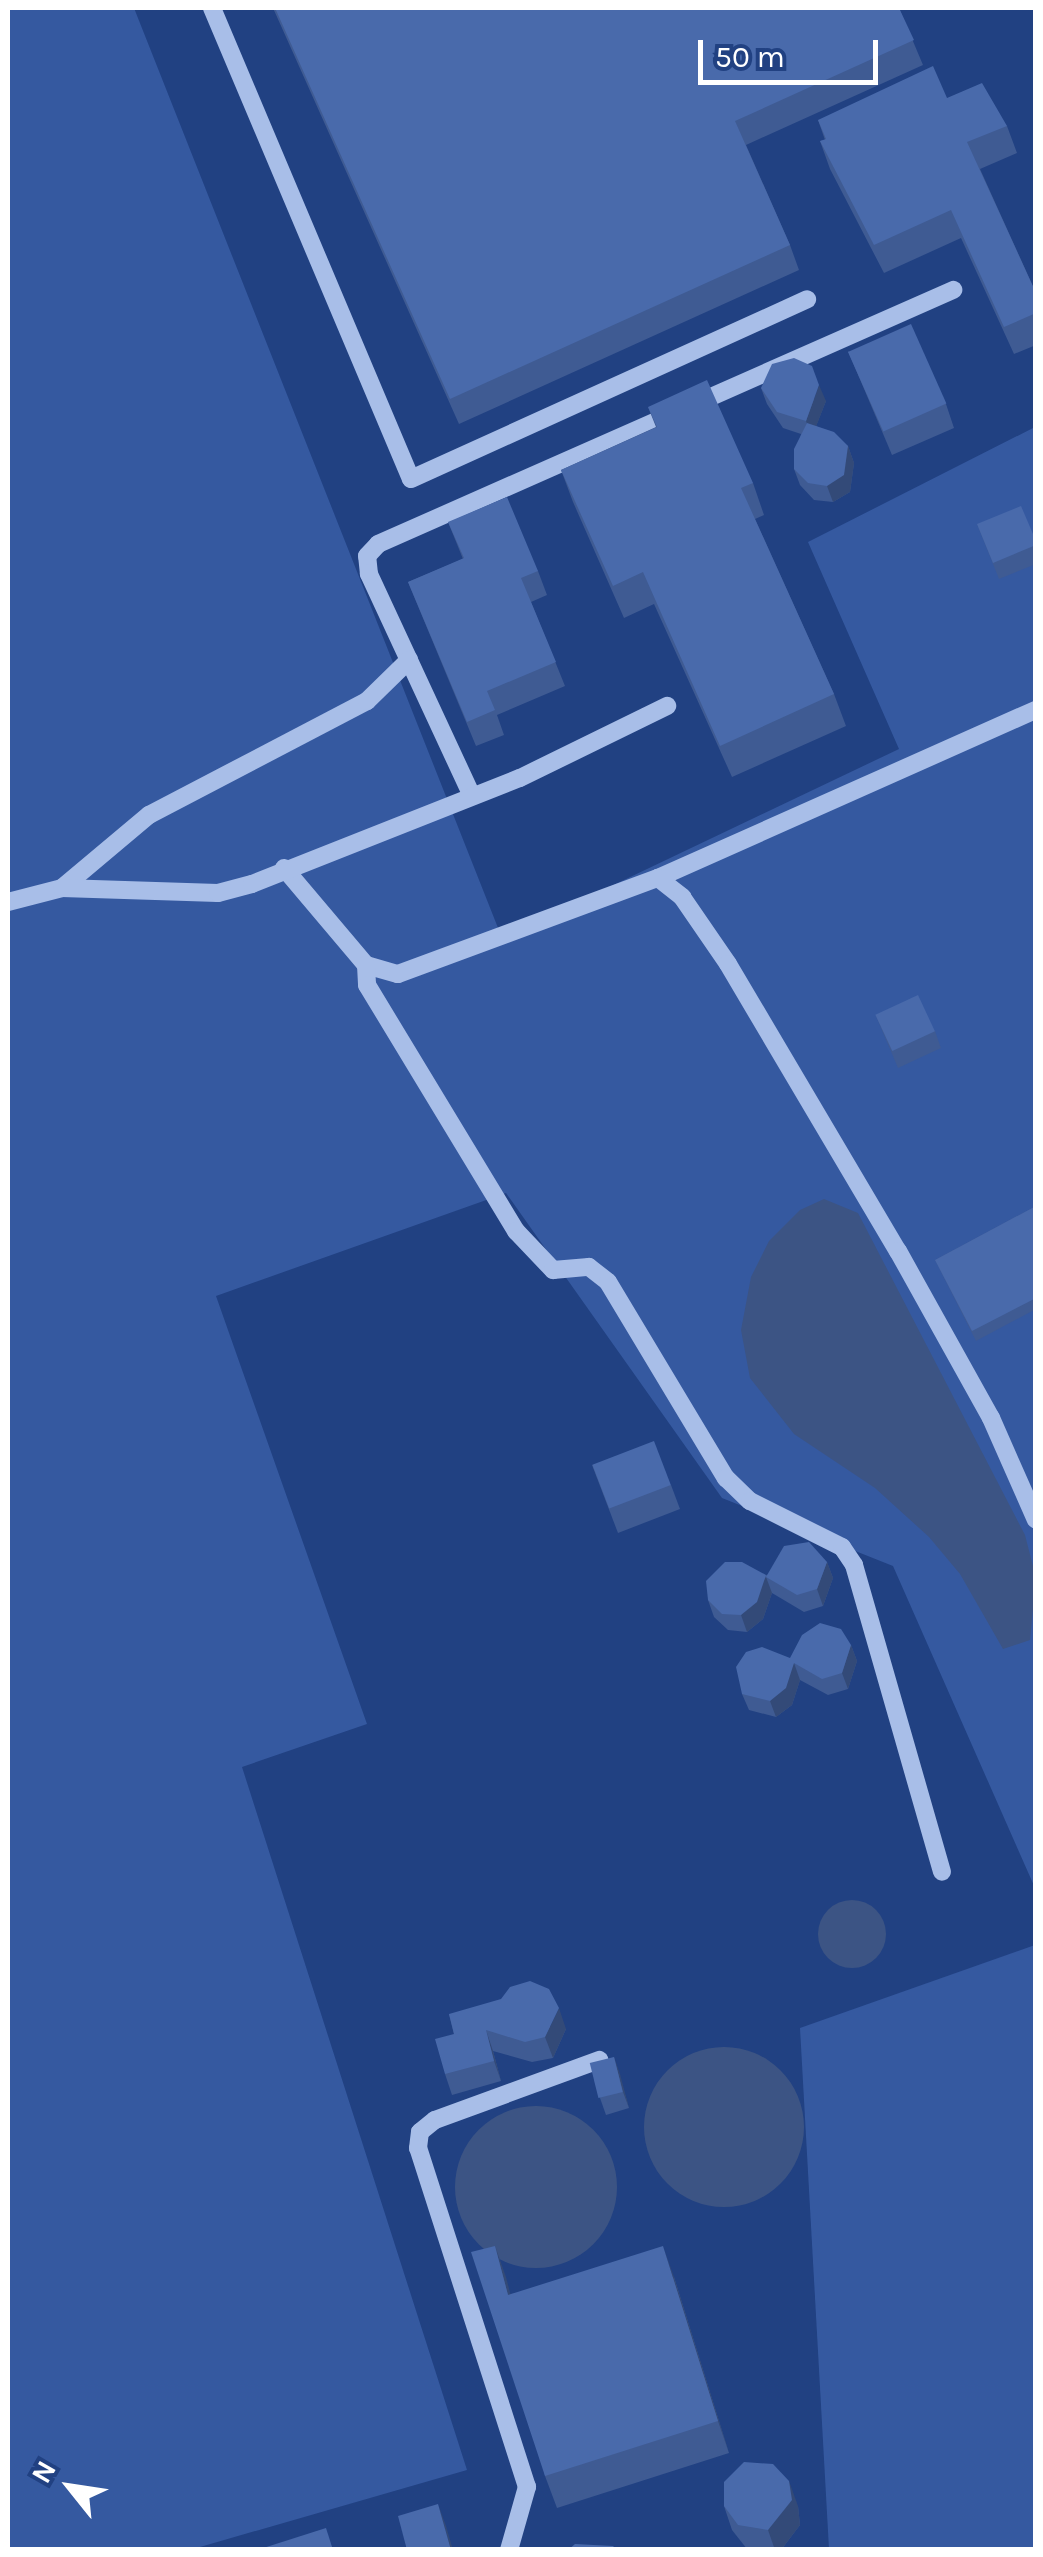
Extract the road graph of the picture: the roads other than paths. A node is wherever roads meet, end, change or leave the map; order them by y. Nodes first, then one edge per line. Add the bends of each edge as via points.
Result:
1 (212, 8) edge
2 (952, 290) dead end
3 (807, 299) dead end
4 (409, 660) junction
5 (668, 706) dead end
6 (1036, 710) edge
7 (472, 796) junction
8 (284, 868) junction
9 (658, 878) junction
10 (62, 888) junction
11 (8, 902) edge
12 (366, 965) junction
13 (1036, 1520) edge
14 (942, 1872) dead end
15 (599, 2060) edge
16 (509, 2550) edge

1 - 3 lane via 411,480
2 - 4 lane via 391,534 367,556 368,574
4 - 7 lane
4 - 10 lane via 367,702 149,815
5 - 7 lane
6 - 9 lane
7 - 8 lane
8 - 10 lane via 218,894
8 - 12 lane
9 - 12 lane via 398,974
9 - 13 lane via 682,897 728,964 898,1250 990,1418
10 - 11 lane
12 - 14 lane via 367,985 516,1232 553,1270 589,1266 608,1282 726,1478 750,1500 842,1547 854,1565
15 - 16 lane via 435,2120 420,2132 418,2148 528,2487

